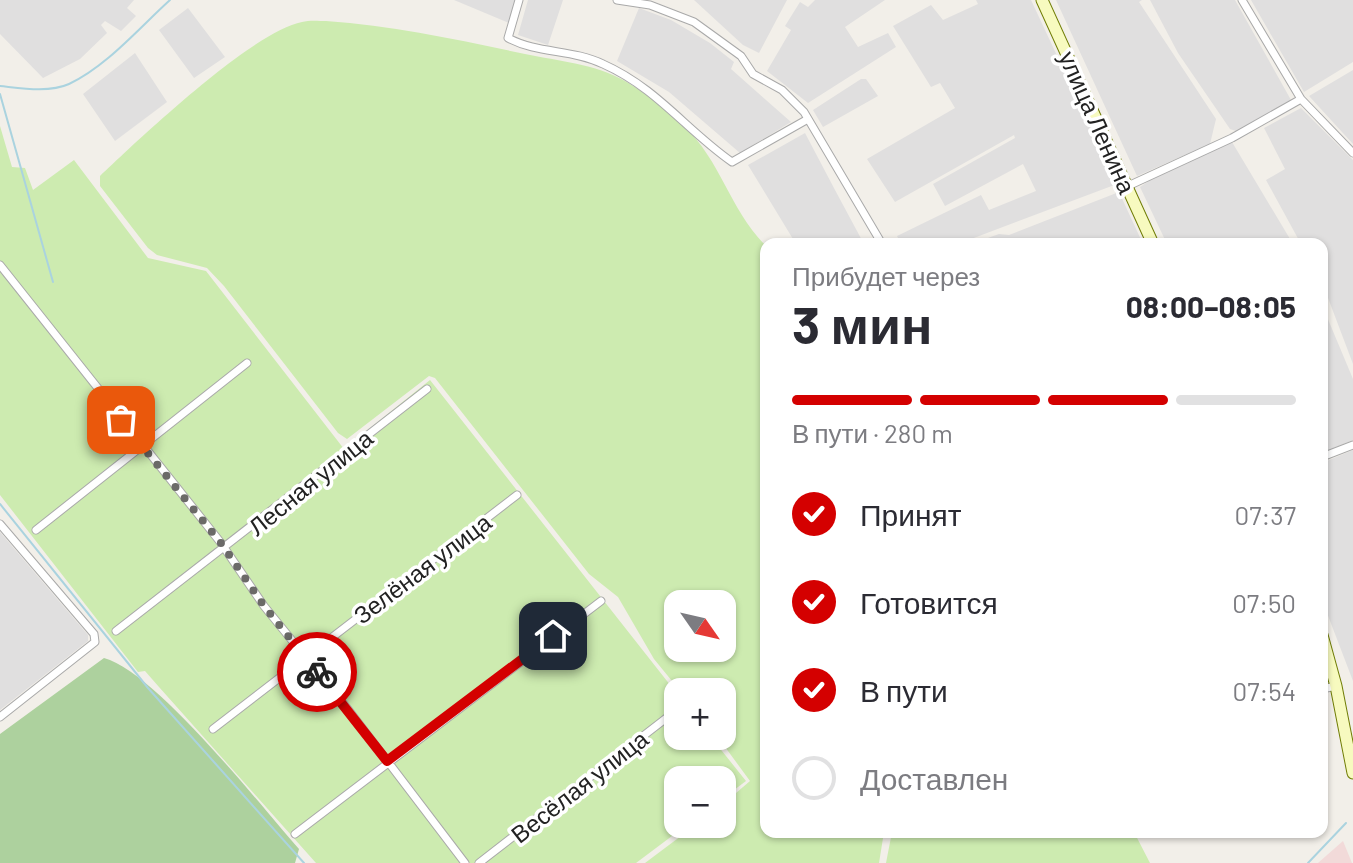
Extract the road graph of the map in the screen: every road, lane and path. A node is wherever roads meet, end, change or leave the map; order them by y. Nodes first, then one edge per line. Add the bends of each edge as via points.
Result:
1 (519, 0) edge
2 (617, 0) edge
3 (1042, 0) edge
4 (1242, 0) edge
5 (1301, 99) junction
6 (808, 119) junction
7 (1353, 153) edge
8 (1128, 186) junction
9 (878, 238) edge
10 (1150, 238) edge
11 (0, 265) edge
12 (247, 363) dead end
13 (427, 389) dead end
14 (141, 445) junction
15 (1353, 445) edge
16 (1328, 455) edge
17 (517, 495) dead end
18 (0, 524) edge
19 (36, 530) dead end
20 (225, 549) junction
21 (601, 601) dead end
22 (116, 631) dead end
23 (305, 657) junction
24 (1328, 657) edge
25 (1336, 686) junction
26 (1328, 688) edge
27 (0, 717) edge
28 (664, 720) edge
29 (213, 729) dead end
30 (387, 761) junction
31 (1353, 773) edge
32 (295, 834) dead end
33 (465, 863) edge
34 (479, 863) edge

1 - 6 street via 508,38 528,49 585,56 626,76 674,109 732,162
2 - 6 street via 650,5 694,22 741,56 753,74 782,90
3 - 8 main road, улица Ленина
4 - 5 street
5 - 7 street
5 - 8 street
6 - 9 street
8 - 10 main road, улица Ленина
11 - 14 street
12 - 14 street
13 - 20 street, Лесная улица
14 - 19 street
14 - 20 street
15 - 16 street
17 - 23 street, Зелёная улица
18 - 27 street via 94,634 95,642
20 - 22 street, Лесная улица
20 - 23 street
21 - 30 street
23 - 29 street, Зелёная улица
23 - 30 street
24 - 25 main road
25 - 26 street
25 - 31 main road
28 - 34 street, Весёлая улица
30 - 32 street
30 - 33 street

